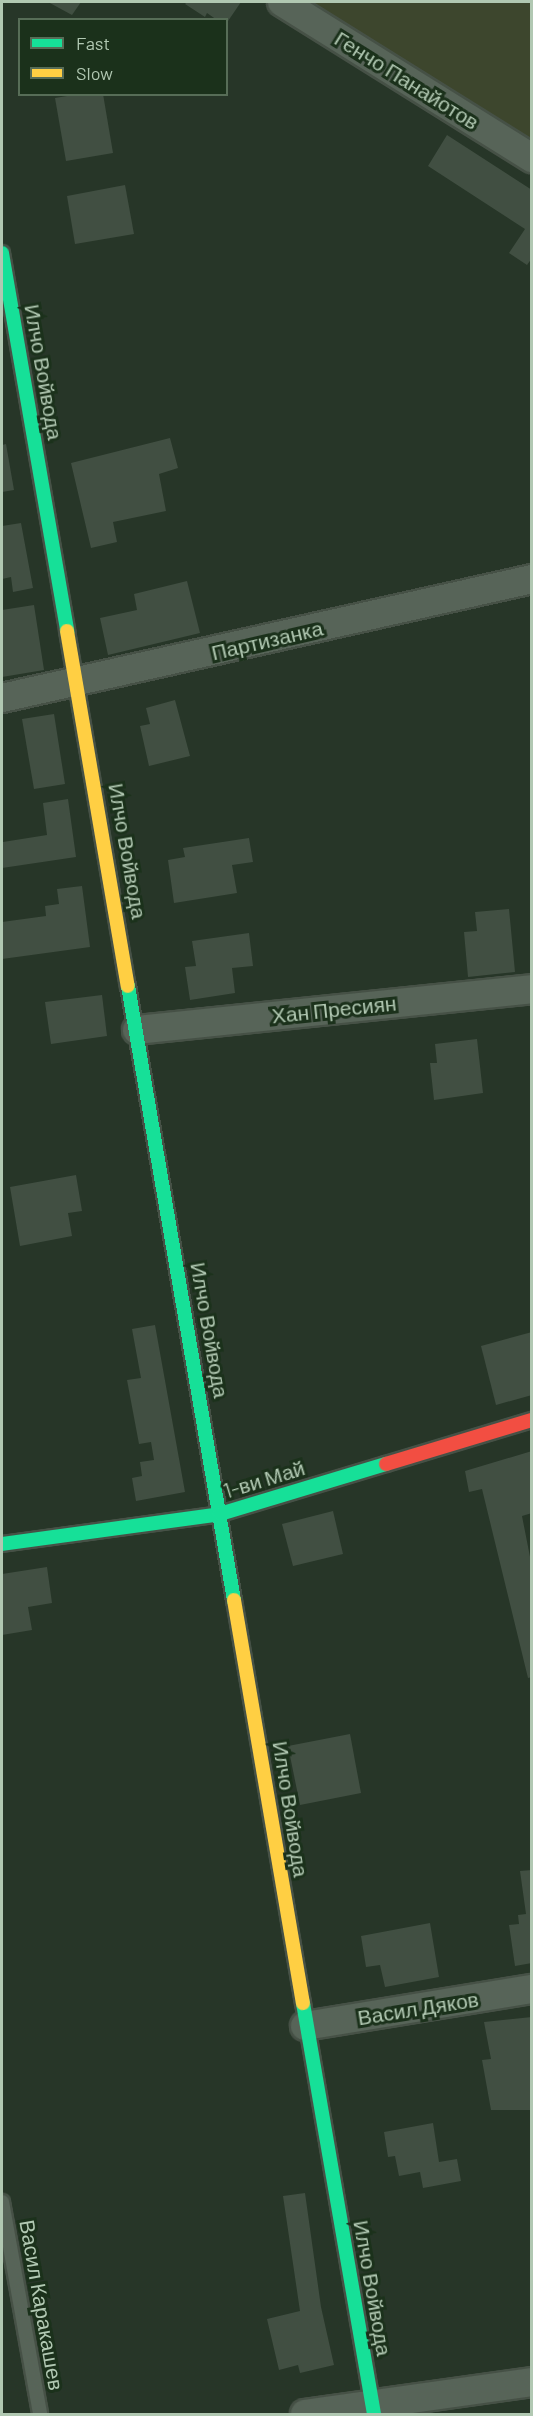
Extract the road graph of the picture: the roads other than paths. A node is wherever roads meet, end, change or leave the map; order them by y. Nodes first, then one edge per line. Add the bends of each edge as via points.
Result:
1 (282, 2) edge
2 (531, 158) edge
3 (2, 253) edge
4 (531, 579) edge
5 (78, 684) junction
6 (2, 698) edge
7 (531, 989) edge
8 (137, 1030) junction
9 (531, 1420) edge
10 (220, 1514) junction
11 (2, 1544) edge
12 (531, 1989) edge
13 (306, 2026) junction
14 (2, 2202) edge
15 (531, 2382) edge
16 (373, 2410) edge
17 (40, 2415) edge
18 (305, 2415) edge

1 - 2 street, Генчо Панайотов
3 - 5 street, Илчо Войвода
4 - 5 street, Партизанка
5 - 6 street, Партизанка
5 - 8 street, Илчо Войвода
7 - 8 street, Хан Пресиян
8 - 10 street, Илчо Войвода
9 - 10 street, 1-ви Май
10 - 11 street, 1-ви Май
10 - 13 street, Илчо Войвода
12 - 13 street, Васил Дяков
13 - 16 street, Илчо Войвода
14 - 17 lane, Васил Каракашев
15 - 16 street
16 - 18 street

